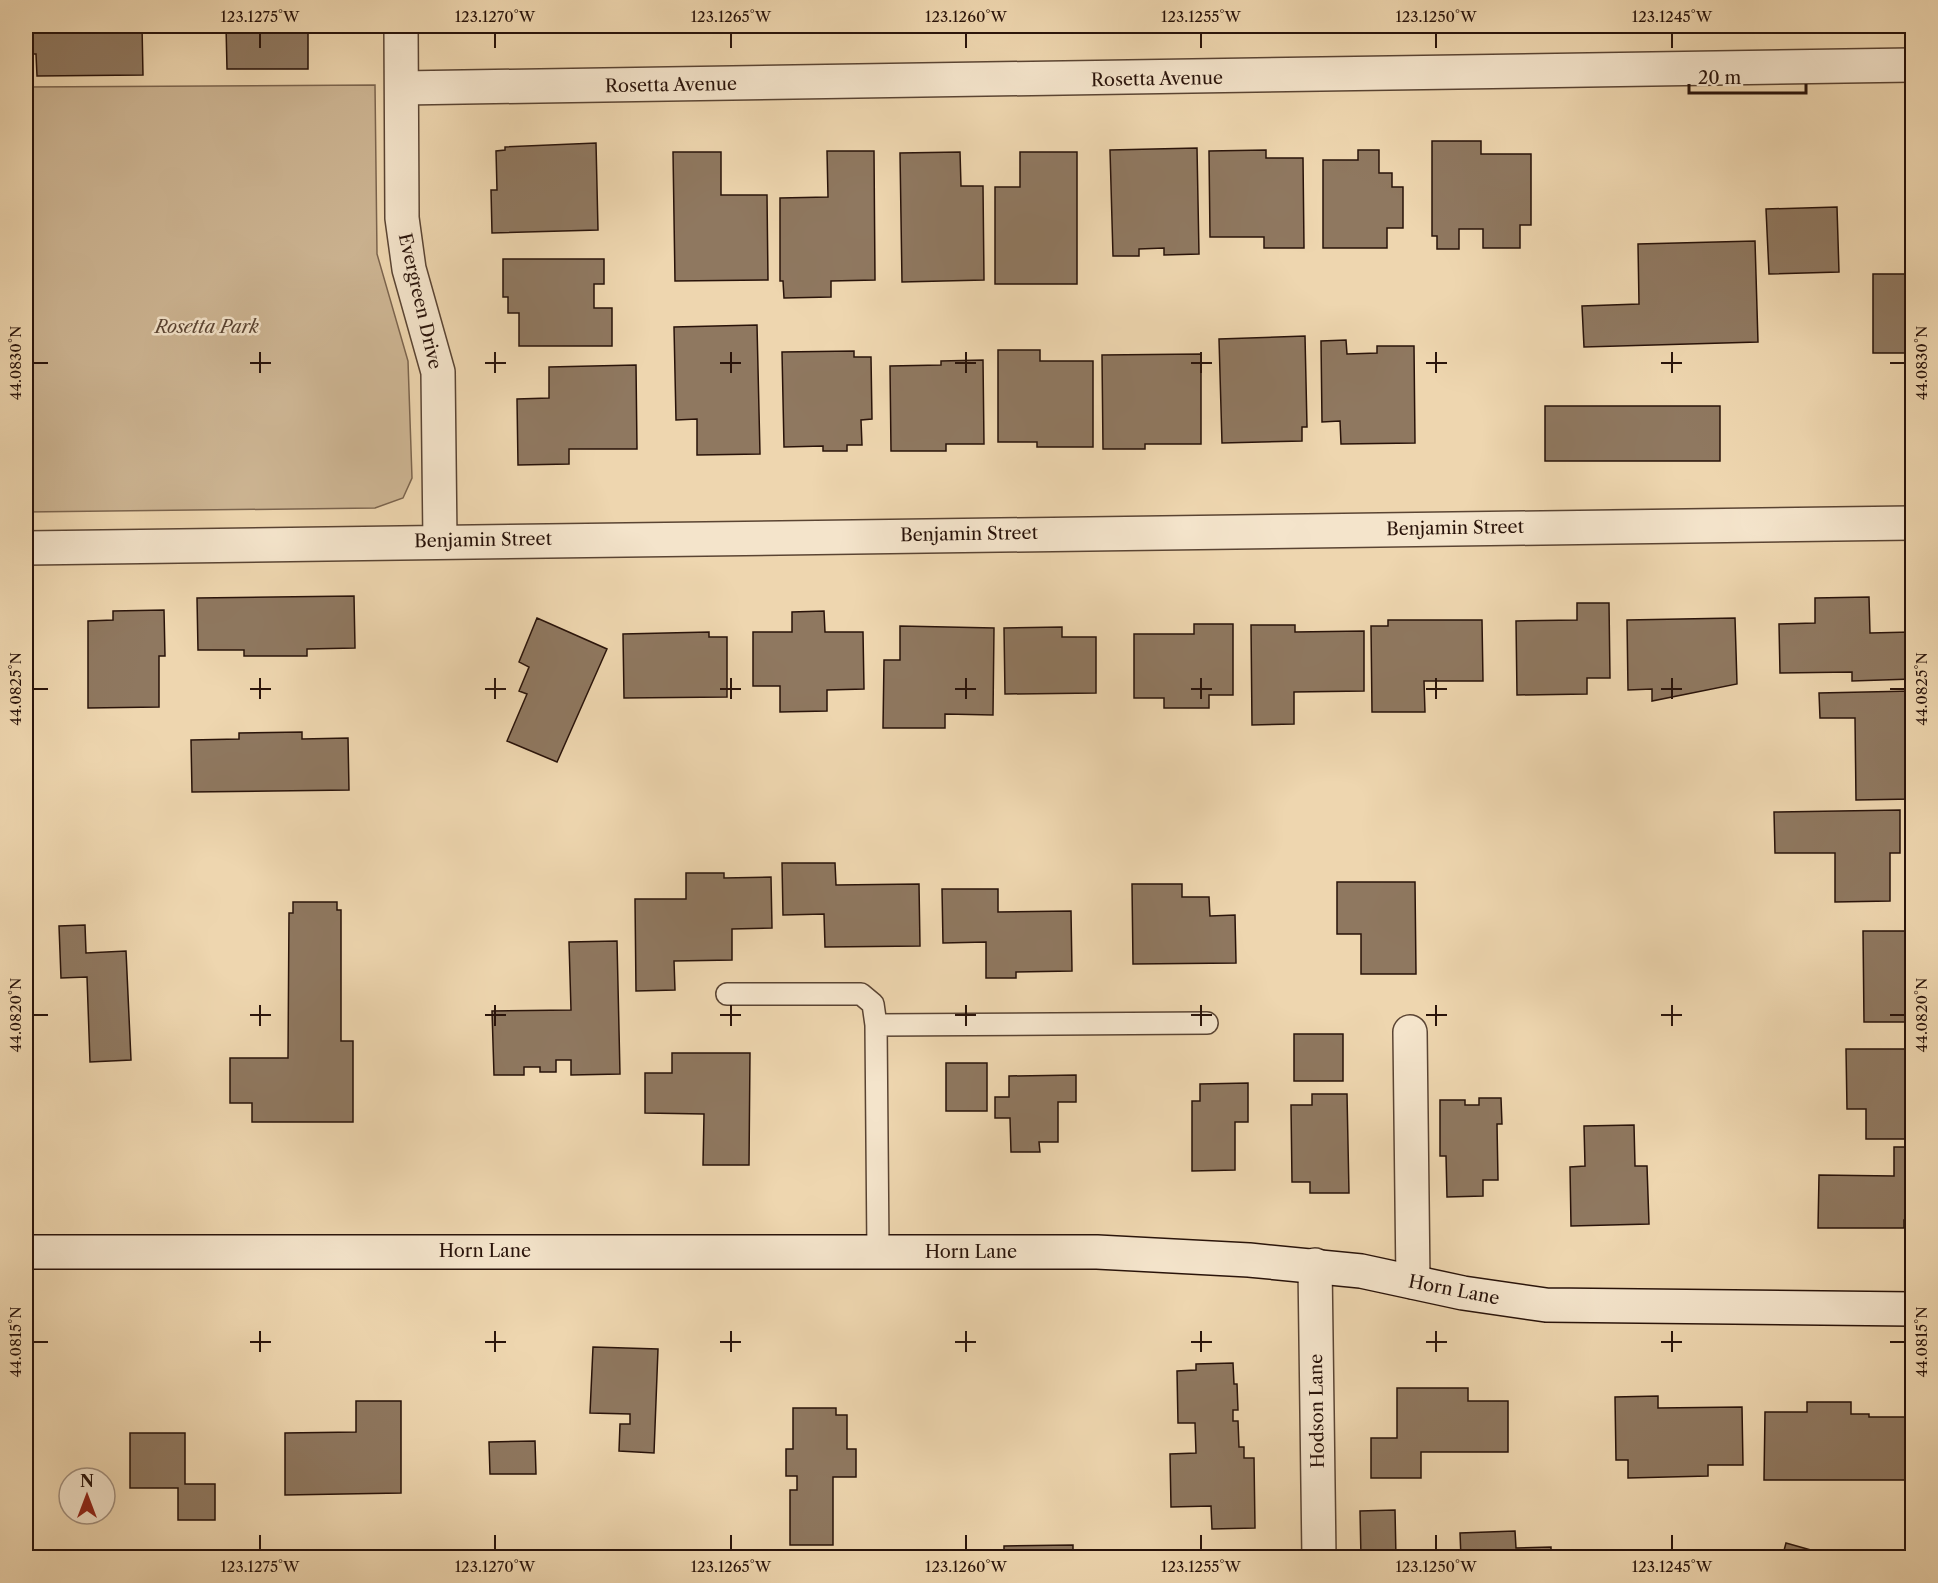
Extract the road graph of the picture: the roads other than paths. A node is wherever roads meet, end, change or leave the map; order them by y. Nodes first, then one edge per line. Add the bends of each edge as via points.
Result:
1 (401, 26) edge
2 (1912, 65) edge
3 (402, 88) junction
4 (1912, 523) edge
5 (440, 541) junction
6 (26, 548) edge
7 (727, 994) dead end
8 (1207, 1023) dead end
9 (876, 1024) junction
10 (1410, 1032) dead end
11 (26, 1252) edge
12 (878, 1252) junction
13 (1315, 1265) junction
14 (1413, 1282) junction
15 (1912, 1309) edge
16 (1319, 1557) edge

1 - 3 street, Evergreen Drive
2 - 3 street, Rosetta Avenue
3 - 5 street, Evergreen Drive via 404,247 438,372
4 - 5 street, Benjamin Street
5 - 6 street, Benjamin Street
7 - 9 lane via 861,994 873,1004
8 - 9 lane
9 - 12 lane
10 - 14 street
11 - 12 street, Horn Lane
12 - 13 street, Horn Lane via 1097,1252
13 - 14 street, Horn Lane
13 - 16 street, Hodson Lane
14 - 15 street, Horn Lane via 1546,1305

